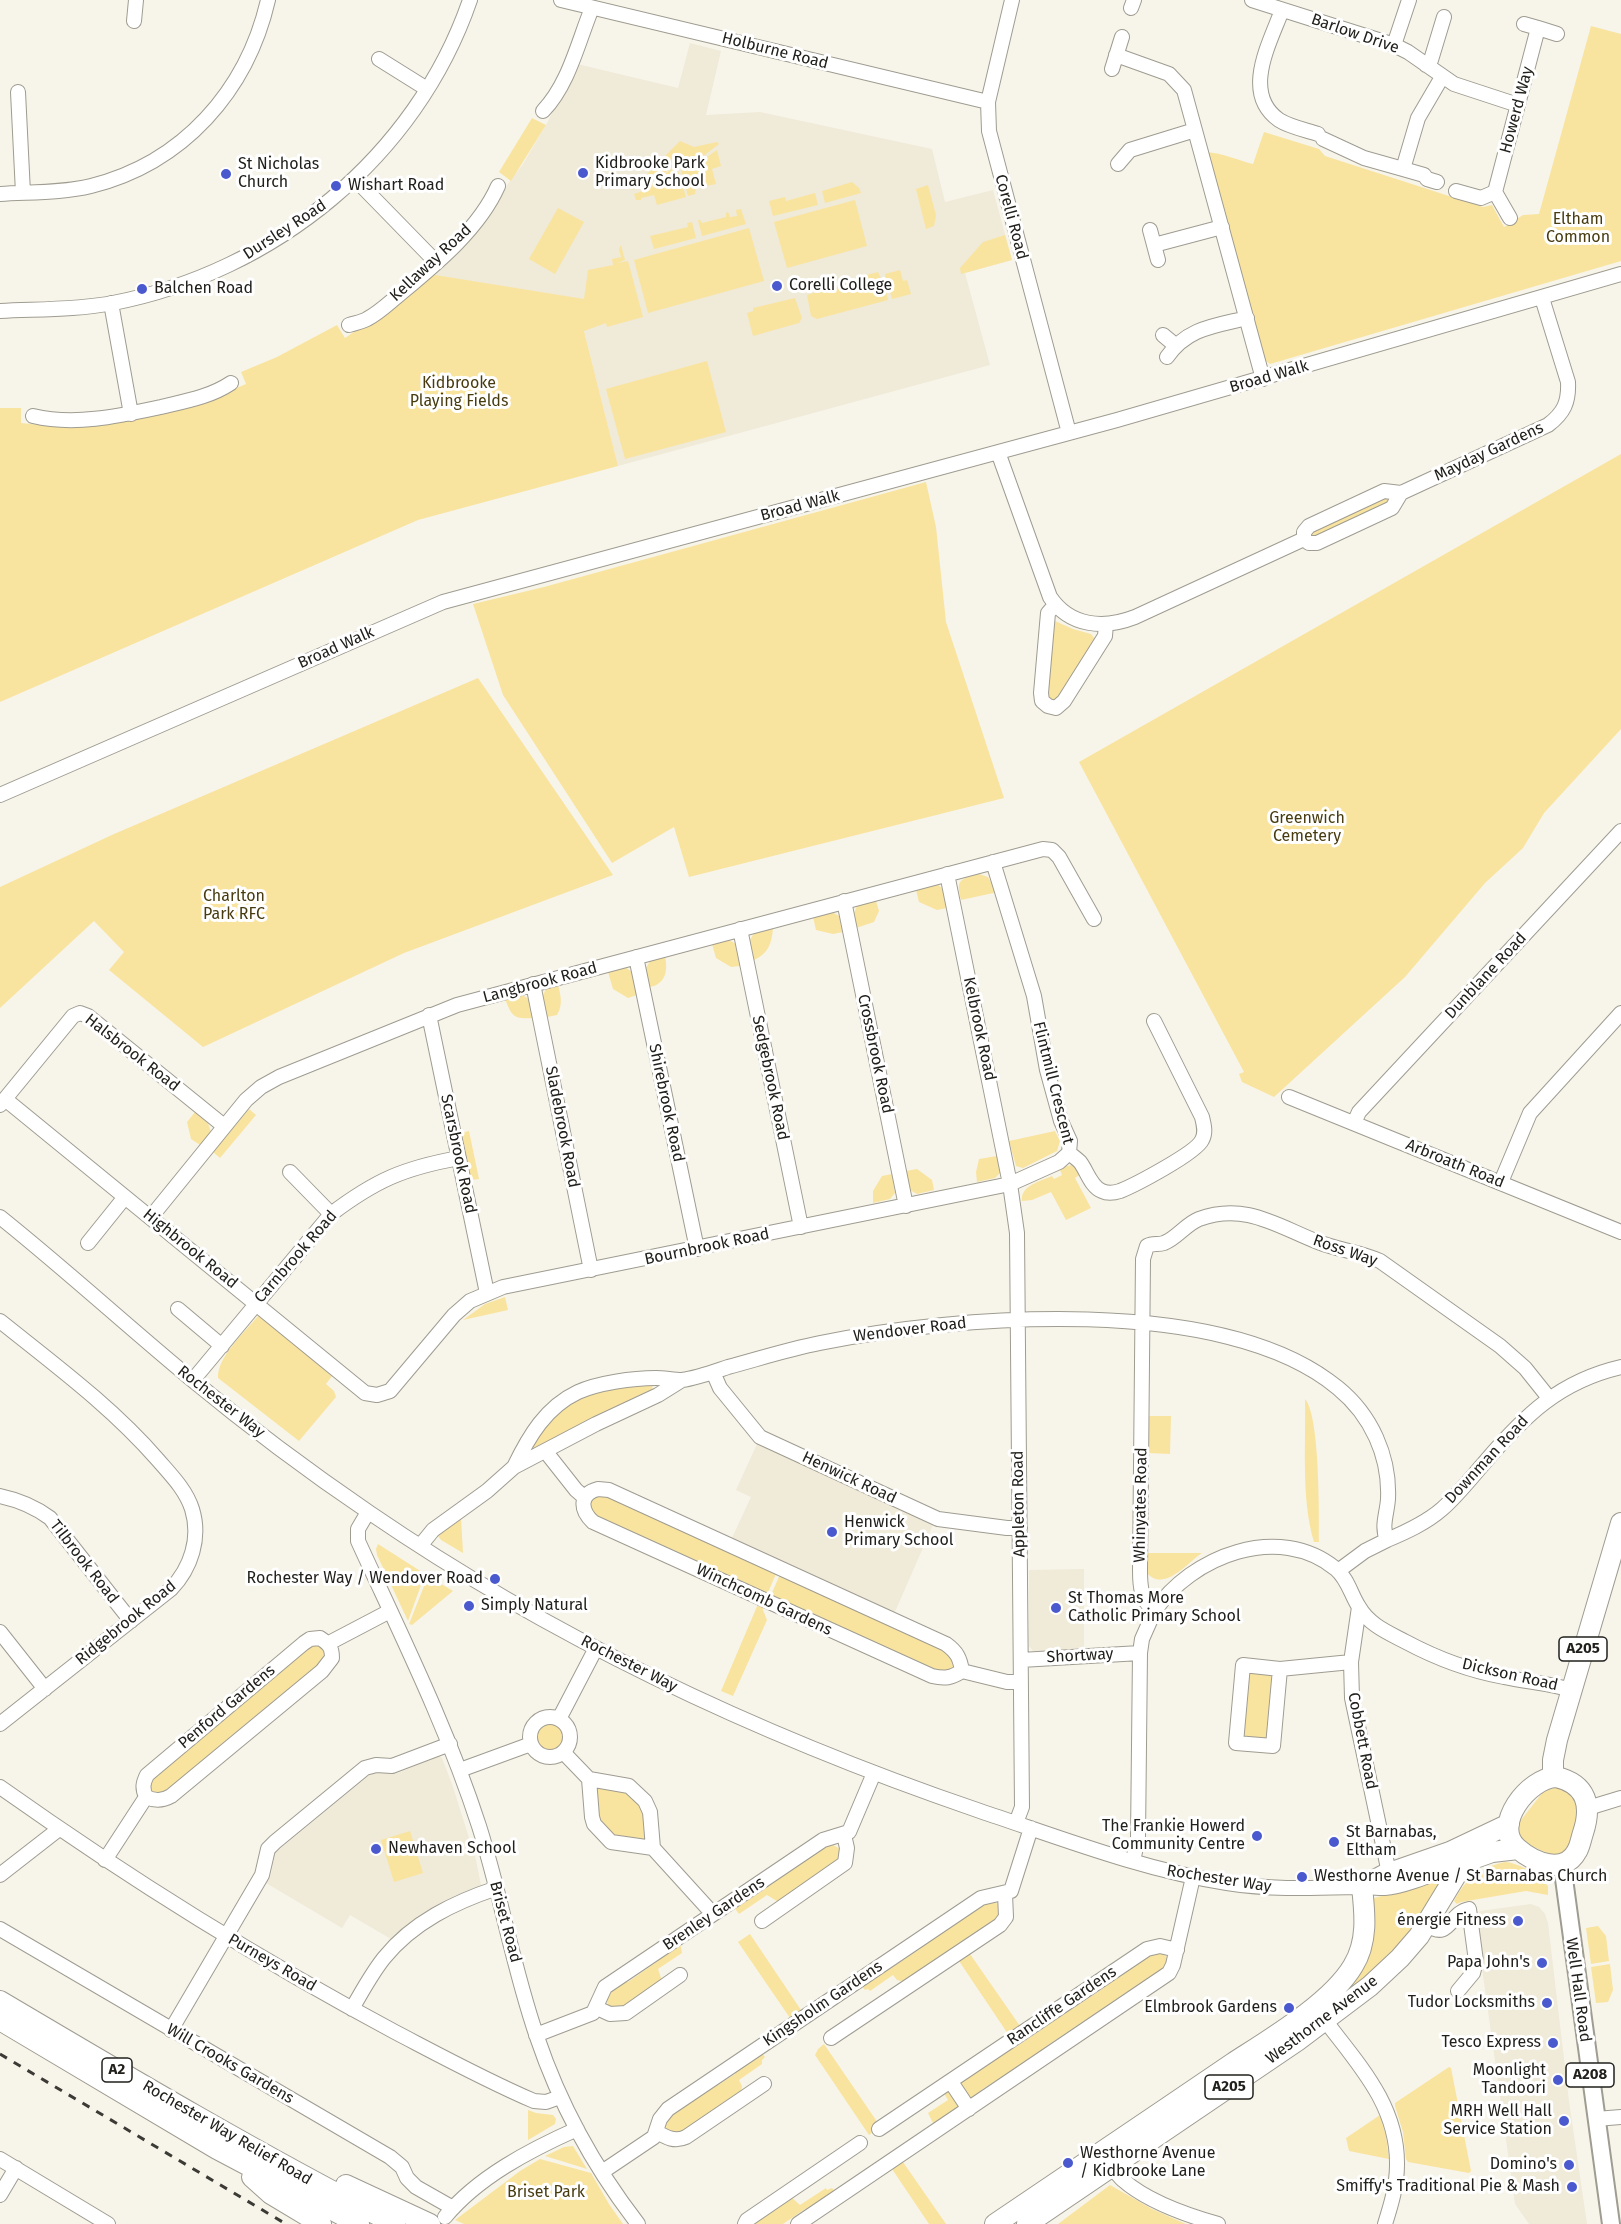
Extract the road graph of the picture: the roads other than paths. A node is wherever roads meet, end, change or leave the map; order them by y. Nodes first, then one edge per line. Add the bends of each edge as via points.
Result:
1 (136, 0) edge
2 (268, 0) edge
3 (470, 0) edge
4 (561, 0) edge
5 (1012, 0) edge
6 (1252, 0) edge
7 (1408, 0) edge
8 (592, 8) junction
9 (1282, 10) junction
10 (1444, 17) dead end
11 (134, 21) dead end
12 (1524, 24) dead end
13 (1538, 28) junction
14 (1557, 33) dead end
15 (1122, 37) dead end
16 (1394, 45) junction
17 (379, 59) dead end
18 (1426, 65) junction
19 (1442, 77) junction
20 (427, 89) junction
21 (18, 92) dead end
22 (988, 102) junction
23 (1518, 105) junction
24 (543, 111) dead end
25 (1196, 130) junction
26 (1118, 164) dead end
27 (1403, 169) junction
28 (355, 179) junction
29 (1437, 183) dead end
30 (498, 186) dead end
31 (1456, 191) dead end
32 (1494, 192) junction
33 (23, 193) junction
34 (0, 194) edge
35 (1510, 218) dead end
36 (1222, 227) junction
37 (1150, 230) dead end
38 (1154, 245) junction
39 (1158, 260) dead end
40 (436, 262) junction
41 (1621, 274) edge
42 (1542, 298) junction
43 (111, 303) junction
44 (0, 311) edge
45 (1246, 318) junction
46 (349, 325) dead end
47 (1163, 334) dead end
48 (1263, 379) junction
49 (231, 383) dead end
50 (131, 414) junction
51 (33, 416) dead end
52 (1069, 433) junction
53 (998, 452) junction
54 (1401, 493) junction
55 (1304, 539) junction
56 (1055, 605) junction
57 (1106, 624) junction
58 (0, 795) edge
59 (1621, 831) edge
60 (993, 862) junction
61 (947, 874) junction
62 (844, 901) junction
63 (1094, 919) dead end
64 (740, 929) junction
65 (636, 957) junction
66 (533, 984) junction
67 (1621, 1013) edge
68 (429, 1015) junction
69 (1154, 1021) dead end
70 (1289, 1097) dead end
71 (2, 1102) edge
72 (1354, 1123) junction
73 (224, 1126) junction
74 (1069, 1153) junction
75 (459, 1158) junction
76 (290, 1172) dead end
77 (1501, 1182) junction
78 (1010, 1184) junction
79 (125, 1197) junction
80 (906, 1206) junction
81 (331, 1214) junction
82 (151, 1217) junction
83 (1, 1219) edge
84 (801, 1227) junction
85 (1621, 1232) edge
86 (88, 1243) dead end
87 (697, 1249) junction
88 (1144, 1250) joint
89 (591, 1270) junction
90 (487, 1293) junction
91 (256, 1303) junction
92 (178, 1309) dead end
93 (0, 1321) edge
94 (1018, 1321) junction
95 (1143, 1322) junction
96 (222, 1346) junction
97 (1621, 1367) edge
98 (713, 1372) junction
99 (193, 1380) junction
100 (682, 1380) junction
101 (377, 1395) joint
102 (1550, 1398) junction
103 (546, 1452) junction
104 (514, 1467) junction
105 (0, 1496) edge
106 (584, 1497) junction
107 (368, 1512) junction
108 (1621, 1523) edge
109 (1020, 1528) junction
110 (1387, 1540) junction
111 (420, 1546) junction
112 (1338, 1571) junction
113 (1359, 1607) junction
114 (390, 1611) junction
115 (1154, 1612) junction
116 (131, 1621) junction
117 (0, 1632) edge
118 (329, 1643) junction
119 (596, 1648) junction
120 (1140, 1653) junction
121 (1021, 1660) junction
122 (1351, 1662) junction
123 (1280, 1669) junction
124 (962, 1671) junction
125 (1021, 1682) junction
126 (45, 1689) junction
127 (1571, 1690) junction
128 (559, 1719) junction
129 (0, 1724) edge
130 (450, 1744) junction
131 (531, 1744) junction
132 (563, 1752) junction
133 (460, 1770) junction
134 (874, 1773) junction
135 (1553, 1777) junction
136 (589, 1779) junction
137 (0, 1787) edge
138 (146, 1797) junction
139 (1621, 1798) edge
140 (1588, 1808) junction
141 (1016, 1823) junction
142 (1509, 1824) junction
143 (59, 1828) junction
144 (1031, 1828) junction
145 (844, 1835) junction
146 (653, 1848) junction
147 (1518, 1849) junction
148 (105, 1860) junction
149 (1133, 1861) junction
150 (1464, 1862) junction
151 (1562, 1864) junction
152 (1389, 1873) junction
153 (0, 1875) edge
154 (1193, 1877) junction
155 (1362, 1887) junction
156 (496, 1888) junction
157 (1005, 1894) junction
158 (713, 1914) junction
159 (762, 1921) dead end
160 (1427, 1924) junction
161 (0, 1929) edge
162 (226, 1937) junction
163 (1177, 1950) junction
164 (680, 1975) dead end
165 (1458, 1990) dead end
166 (0, 2001) edge
167 (597, 2008) junction
168 (352, 2009) junction
169 (1320, 2014) junction
170 (0, 2020) edge
171 (171, 2030) junction
172 (536, 2035) junction
173 (831, 2038) dead end
174 (951, 2082) junction
175 (764, 2084) dead end
176 (560, 2097) junction
177 (969, 2109) junction
178 (1621, 2117) edge
179 (1596, 2119) junction
180 (577, 2129) junction
181 (879, 2129) dead end
182 (657, 2132) junction
183 (236, 2137) junction
184 (860, 2143) dead end
185 (217, 2149) junction
186 (0, 2159) edge
187 (1106, 2159) junction
188 (16, 2169) junction
189 (602, 2172) junction
190 (0, 2195) edge
191 (435, 2216) edge
192 (108, 2224) edge
193 (321, 2224) edge
194 (359, 2224) edge
195 (395, 2224) edge
196 (638, 2224) edge
197 (745, 2224) edge
198 (798, 2224) edge
199 (995, 2224) edge
200 (1027, 2224) edge
201 (1218, 2224) edge
202 (1385, 2224) edge
203 (1611, 2224) edge

1 - 11 street
2 - 33 street via 259,34 238,78 208,118 176,146 114,179 65,190
3 - 20 street, Dursley Road
4 - 8 street, Holburne Road
5 - 22 street, Corelli Road
6 - 9 street, Barlow Drive
7 - 16 street
8 - 22 street, Holburne Road
8 - 24 street via 554,100
9 - 16 street, Barlow Drive
9 - 27 street via 1260,70 1260,93 1268,108 1281,121 1364,159
10 - 18 street
12 - 13 street
13 - 14 street
13 - 23 street, Howerd Way
15 - 25 street via 1114,62 1160,69 1178,82
16 - 18 street, Barlow Drive
17 - 20 street
18 - 19 street, Barlow Drive
19 - 23 street, Barlow Drive via 1470,91
19 - 27 street via 1418,118
20 - 28 street, Dursley Road via 395,134
21 - 33 street
22 - 52 street, Corelli Road via 988,131
23 - 32 street, Howerd Way
25 - 26 street via 1125,146
25 - 36 street
27 - 29 street
28 - 40 street
28 - 43 street, Dursley Road via 298,225 236,262 174,287
30 - 40 street, Kellaway Road via 475,223
31 - 32 street via 1480,198
32 - 35 street
33 - 34 street
36 - 38 street
36 - 45 street
37 - 38 street
38 - 39 street
40 - 46 street, Kellaway Road via 374,314
41 - 42 street, Broad Walk
42 - 48 street, Broad Walk
42 - 54 street, Mayday Gardens via 1568,382 1569,395 1560,416
43 - 44 street, Dursley Road
43 - 50 street
45 - 47 street via 1192,332 1171,351
45 - 48 street
48 - 52 street, Broad Walk
49 - 50 street via 198,399
50 - 51 street via 73,420
52 - 53 street, Broad Walk
53 - 56 street
53 - 58 street, Broad Walk via 443,602
54 - 55 street, Mayday Gardens via 1392,508 1382,513 1317,543
54 - 55 street, Mayday Gardens via 1384,491 1309,526
55 - 57 street, Mayday Gardens via 1135,617
56 - 57 street, Mayday Gardens via 1073,619
56 - 57 street via 1048,613 1041,693 1047,706 1056,708 1064,701 1106,636
59 - 72 street, Dunblane Road via 1359,1112
60 - 61 street, Langbrook Road
60 - 63 street via 1052,850
60 - 74 street, Flintmill Crescent via 1034,996 1047,1070 1070,1141
61 - 62 street, Langbrook Road
61 - 78 street, Kelbrook Road
62 - 64 street, Langbrook Road
62 - 80 street, Crossbrook Road
64 - 65 street, Langbrook Road
64 - 84 street, Sedgebrook Road
65 - 66 street, Langbrook Road
65 - 87 street, Shirebrook Road
66 - 68 street, Langbrook Road
66 - 89 street, Sladebrook Road
67 - 77 street via 1530,1113
68 - 73 street, Langbrook Road via 279,1077 246,1100
68 - 75 street, Scarsbrook Road
69 - 74 street, Flintmill Crescent via 1202,1117 1203,1139 1161,1170 1110,1193 1095,1186
70 - 72 street, Arbroath Road
71 - 73 street, Halsbrook Road via 73,1016 80,1013
71 - 79 street, Highbrook Road
72 - 77 street, Arbroath Road
73 - 82 street, Langbrook Road
74 - 78 street, Bournbrook Road via 1059,1162
75 - 81 street, Carnbrook Road via 385,1178
75 - 90 street, Scarsbrook Road
76 - 81 street
77 - 85 street, Arbroath Road
78 - 80 street, Bournbrook Road
78 - 94 street, Appleton Road via 1017,1233
79 - 82 street, Highbrook Road
79 - 86 street
80 - 84 street, Bournbrook Road
81 - 91 street, Carnbrook Road
82 - 91 street, Highbrook Road
83 - 99 street, Rochester Way
84 - 87 street, Bournbrook Road
87 - 89 street, Bournbrook Road
88 - 95 street, Whinyates Road
88 - 102 street, Ross Way via 1152,1243 1164,1243 1197,1220 1230,1213 1269,1220 1321,1244 1367,1255 1500,1346 1526,1368
89 - 90 street, Bournbrook Road
90 - 101 street, Bournbrook Road via 454,1315 390,1391
91 - 96 street, Carnbrook Road
91 - 101 street, Highbrook Road via 365,1393
92 - 96 street
93 - 116 street, Ridgebrook Road via 123,1423 169,1472 192,1508 195,1529 189,1563 171,1589
94 - 95 street, Wendover Road
94 - 98 street, Wendover Road via 866,1334
94 - 109 street, Appleton Road
95 - 110 street, Wendover Road via 1208,1332 1258,1346 1303,1365 1339,1388 1363,1414 1384,1458
95 - 115 street, Whinyates Road via 1140,1591
96 - 99 street, Carnbrook Road
97 - 102 street, Downman Road via 1577,1381
98 - 100 street, Wendover Road
98 - 109 street, Henwick Road via 720,1388 760,1437 938,1519
99 - 107 street, Rochester Way
100 - 103 street, Wendover Road
100 - 104 street, Wendover Road via 654,1378 604,1384 580,1392 550,1411 536,1427
102 - 110 street, Downman Road via 1513,1430 1442,1509 1411,1530
103 - 104 street, Wendover Road
103 - 106 street, Winchcomb Gardens
104 - 111 street, Wendover Road via 433,1530
105 - 116 street, Tilbrook Road via 19,1500 50,1518
106 - 124 street via 589,1491 609,1490 946,1644 956,1651
106 - 124 street, Winchcomb Gardens via 586,1516 593,1522 932,1676 942,1679
107 - 111 street, Rochester Way
107 - 114 street, Briset Road via 358,1529 358,1541
108 - 127 highway, A205
109 - 121 street, Appleton Road
110 - 112 street, Downman Road
111 - 119 street, Rochester Way
112 - 113 street, Dickson Road
112 - 115 street, Dickson Road via 1311,1553 1288,1548 1245,1550 1199,1567 1166,1594
113 - 122 street, Cobbett Road
113 - 127 street, Dickson Road via 1375,1625 1434,1655 1486,1673
114 - 118 street, Penford Gardens
114 - 130 street, Briset Road
115 - 120 street
116 - 126 street, Ridgebrook Road
117 - 126 street
118 - 138 street, Penford Gardens via 332,1658 328,1665 171,1796 163,1800
118 - 138 street, Penford Gardens via 320,1638 310,1639 294,1651 147,1775 143,1783
119 - 128 street
119 - 134 street, Rochester Way via 718,1708
120 - 121 street, Shortway
120 - 149 street via 1138,1838
121 - 125 street, Appleton Road
122 - 123 street
122 - 152 street, Cobbett Road via 1352,1698
123 - 123 street via 1273,1746 1236,1743 1243,1665
124 - 125 street, Winchcomb Gardens
125 - 141 street, Appleton Road via 1022,1807
126 - 129 street, Ridgebrook Road
127 - 135 highway, A205 via 1554,1752
128 - 131 street via 540,1720 531,1731
128 - 132 street via 570,1734
130 - 133 street, Briset Road
130 - 162 street via 392,1766 365,1768 275,1842 268,1849 262,1875
131 - 132 street via 545,1756
131 - 133 street
132 - 136 street
133 - 156 street, Briset Road
134 - 141 street, Rochester Way
134 - 145 street via 853,1828
135 - 140 highway via 1580,1790
135 - 142 highway via 1523,1796 1510,1815
136 - 146 street via 629,1786 639,1795 650,1812
136 - 146 street via 592,1820 608,1839
137 - 143 street, Purneys Road
138 - 148 street, Penford Gardens
139 - 140 street
140 - 151 highway via 1577,1851
141 - 144 street, Rochester Way
142 - 147 highway via 1511,1840
142 - 152 highway, Rochester Way via 1450,1852
143 - 148 street, Purneys Road
143 - 153 street
144 - 149 street, Rochester Way
144 - 157 street, Kingsholm Gardens via 1014,1886
145 - 158 street, Brenley Gardens via 823,1840
145 - 159 street, Brenley Gardens via 848,1856 845,1863
146 - 158 street
147 - 150 highway, Rochester Way via 1491,1852
147 - 151 highway via 1541,1863
148 - 162 street, Purneys Road
149 - 154 street, Rochester Way
150 - 155 street, Rochester Way via 1388,1888
150 - 160 highway, Westhorne Avenue / A205
151 - 179 main road, Well Hall Road / A208
152 - 155 highway, Rochester Way
154 - 155 street, Rochester Way via 1263,1888
154 - 163 street, Rancliffe Gardens
155 - 169 highway, Westhorne Avenue / A205 via 1365,1929 1361,1949
156 - 168 street via 427,1919 385,1957
156 - 172 street, Briset Road
157 - 173 street, Kingsholm Gardens via 1006,1917 1000,1925
157 - 182 street, Kingsholm Gardens via 981,1898 668,2109
158 - 167 street, Brenley Gardens via 605,1987
160 - 165 street via 1441,1930 1459,1912 1469,1909 1476,1961 1473,1973
160 - 169 highway, Westhorne Avenue / A205 via 1400,1958 1370,1986
161 - 171 street, Will Crooks Gardens
162 - 168 street, Purneys Road
162 - 171 street
163 - 174 street, Rancliffe Gardens via 1160,1946 1147,1949
163 - 177 street, Rancliffe Gardens via 1169,1973 1163,1978
164 - 167 street, Brenley Gardens via 626,2013 610,2014
166 - 183 highway, Rochester Way Relief Road / A2
167 - 172 street via 588,2016
168 - 176 street, Purneys Road via 529,2099 540,2103
169 - 187 highway, Westhorne Avenue / A205
169 - 202 street via 1374,2085 1392,2126 1397,2167
170 - 185 highway, Rochester Way Relief Road / A2
171 - 191 street, Will Crooks Gardens via 390,2157 402,2167
172 - 176 street, Briset Road
174 - 177 street
174 - 181 street, Rancliffe Gardens
175 - 182 street via 680,2140
176 - 180 street, Briset Road
177 - 198 street, Rancliffe Gardens
178 - 179 street
179 - 203 main road, Well Hall Road / A208
180 - 189 street, Briset Road
180 - 191 street via 504,2167
182 - 189 street, Kingsholm Gardens
183 - 191 highway, A2
183 - 195 highway, Rochester Way Relief Road / A2 via 304,2178
184 - 197 street
185 - 193 highway, A2 via 271,2194
185 - 194 highway, Rochester Way Relief Road / A2
186 - 188 street
187 - 199 highway, Westhorne Avenue / A205
187 - 200 highway, Westhorne Avenue / A205
187 - 201 street via 1120,2178 1155,2200
188 - 190 street
188 - 192 street
189 - 196 street, Briset Road

